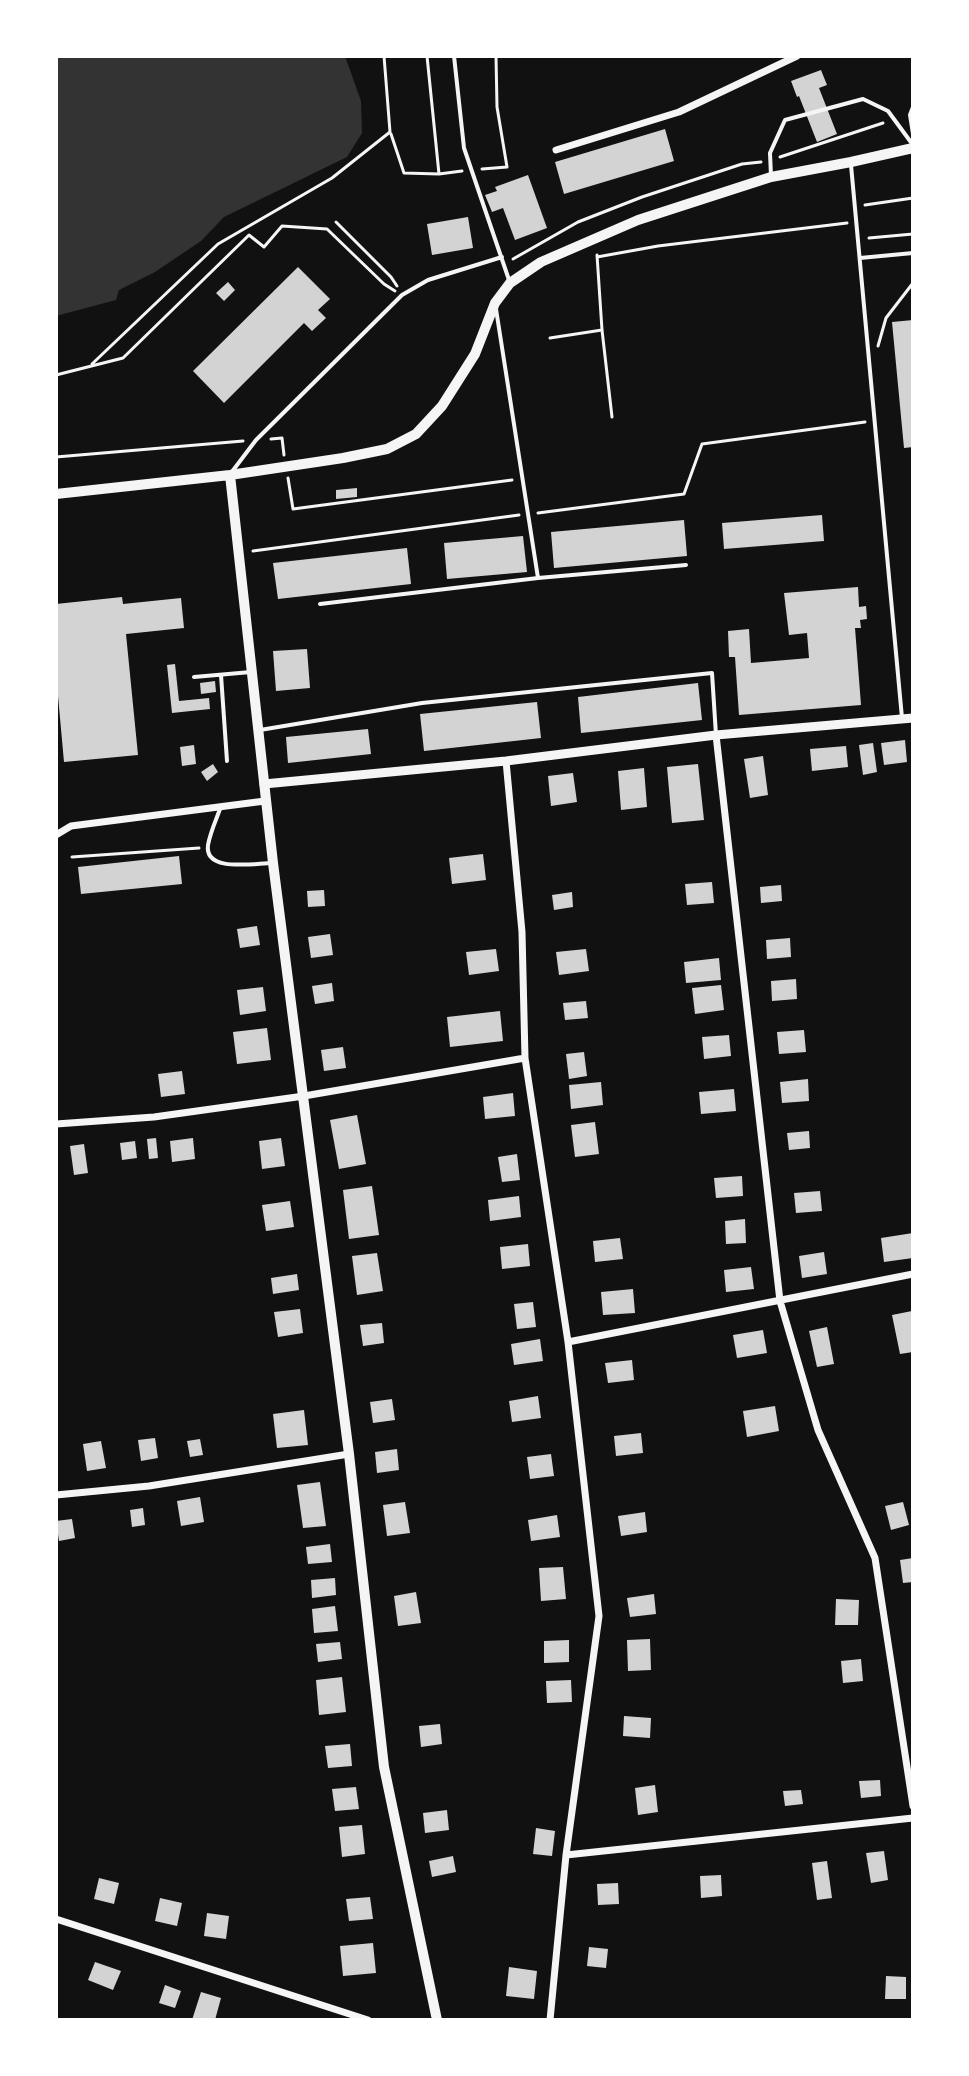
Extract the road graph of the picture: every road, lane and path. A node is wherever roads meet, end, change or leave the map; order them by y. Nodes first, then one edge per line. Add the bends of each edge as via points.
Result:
1 (384, 56) edge
2 (427, 56) edge
3 (454, 56) edge
4 (797, 56) edge
5 (913, 107) edge
6 (894, 119) junction
7 (913, 134) edge
8 (913, 146) edge
9 (556, 150) dead end
10 (770, 161) junction
11 (851, 162) junction
12 (439, 174) dead end
13 (771, 177) junction
14 (913, 198) edge
15 (864, 205) dead end
16 (594, 216) junction
17 (336, 222) dead end
18 (857, 222) junction
19 (913, 234) edge
20 (597, 238) junction
21 (364, 250) junction
22 (913, 253) edge
23 (356, 257) junction
24 (597, 257) junction
25 (860, 258) junction
26 (503, 260) junction
27 (510, 283) junction
28 (913, 283) edge
29 (402, 295) junction
30 (495, 303) junction
31 (602, 330) junction
32 (550, 338) dead end
33 (879, 346) dead end
34 (90, 367) junction
35 (56, 375) edge
36 (612, 417) dead end
37 (875, 420) junction
38 (230, 475) junction
39 (56, 494) edge
40 (529, 514) junction
41 (237, 553) junction
42 (686, 565) dead end
43 (538, 578) junction
44 (320, 604) dead end
45 (251, 672) junction
46 (221, 675) junction
47 (194, 677) dead end
48 (913, 718) edge
49 (902, 719) junction
50 (257, 730) junction
51 (716, 735) junction
52 (227, 761) dead end
53 (506, 761) junction
54 (264, 784) junction
55 (265, 801) junction
56 (220, 807) junction
57 (56, 835) edge
58 (207, 848) junction
59 (72, 857) dead end
60 (273, 863) junction
61 (525, 1058) junction
62 (304, 1096) junction
63 (56, 1124) edge
64 (913, 1274) edge
65 (780, 1301) junction
66 (568, 1342) junction
67 (349, 1454) junction
68 (56, 1495) edge
69 (913, 1806) edge
70 (913, 1818) edge
71 (566, 1855) junction
72 (56, 1919) edge
73 (368, 2020) edge
74 (437, 2020) edge
75 (550, 2020) edge

1 - 34 path via 390,132 332,178 218,244
2 - 12 path
3 - 26 lane via 464,148
4 - 9 street via 679,112
5 - 7 lane
6 - 8 lane
6 - 10 path
6 - 10 lane via 863,99 785,120
8 - 11 main road
10 - 13 lane
10 - 16 path via 742,164
11 - 13 main road
11 - 18 lane
13 - 20 main road
14 - 15 path
16 - 20 path
16 - 26 path
17 - 21 path
18 - 19 path via 865,221 867,238
18 - 24 path
18 - 25 lane
20 - 24 path
20 - 27 main road via 541,262
21 - 23 path
21 - 29 path
22 - 25 lane
23 - 29 path
23 - 34 path via 327,229 282,226 264,247 249,235 123,358
24 - 31 path
25 - 37 lane
26 - 27 lane
26 - 29 lane via 428,280
27 - 30 main road
28 - 33 path via 886,318
29 - 38 lane via 256,440
30 - 38 main road via 475,354 442,406 416,434 387,449
30 - 40 lane
31 - 32 path
31 - 36 path
34 - 35 path
37 - 40 path via 702,444 684,494
37 - 49 lane
38 - 39 main road
38 - 41 main road
40 - 41 path
40 - 43 lane
41 - 45 main road
42 - 43 lane
43 - 44 lane
45 - 46 lane
45 - 50 main road
46 - 47 lane
46 - 52 lane
48 - 49 street
49 - 51 street
50 - 51 lane via 422,703 712,673
50 - 54 main road
51 - 53 street
51 - 65 street
53 - 54 street
53 - 61 street via 522,932
54 - 55 main road
55 - 56 street
55 - 60 main road
56 - 57 street via 71,826
56 - 58 lane
58 - 59 path
58 - 60 lane via 209,856 225,865
60 - 62 main road
61 - 62 street
61 - 66 street
62 - 63 street via 154,1117
62 - 67 main road
64 - 65 street
65 - 66 street
65 - 69 street via 818,1430 875,1558
66 - 71 street via 599,1616
67 - 68 street
67 - 74 main road via 384,1767
70 - 71 street
71 - 75 street
72 - 73 street

